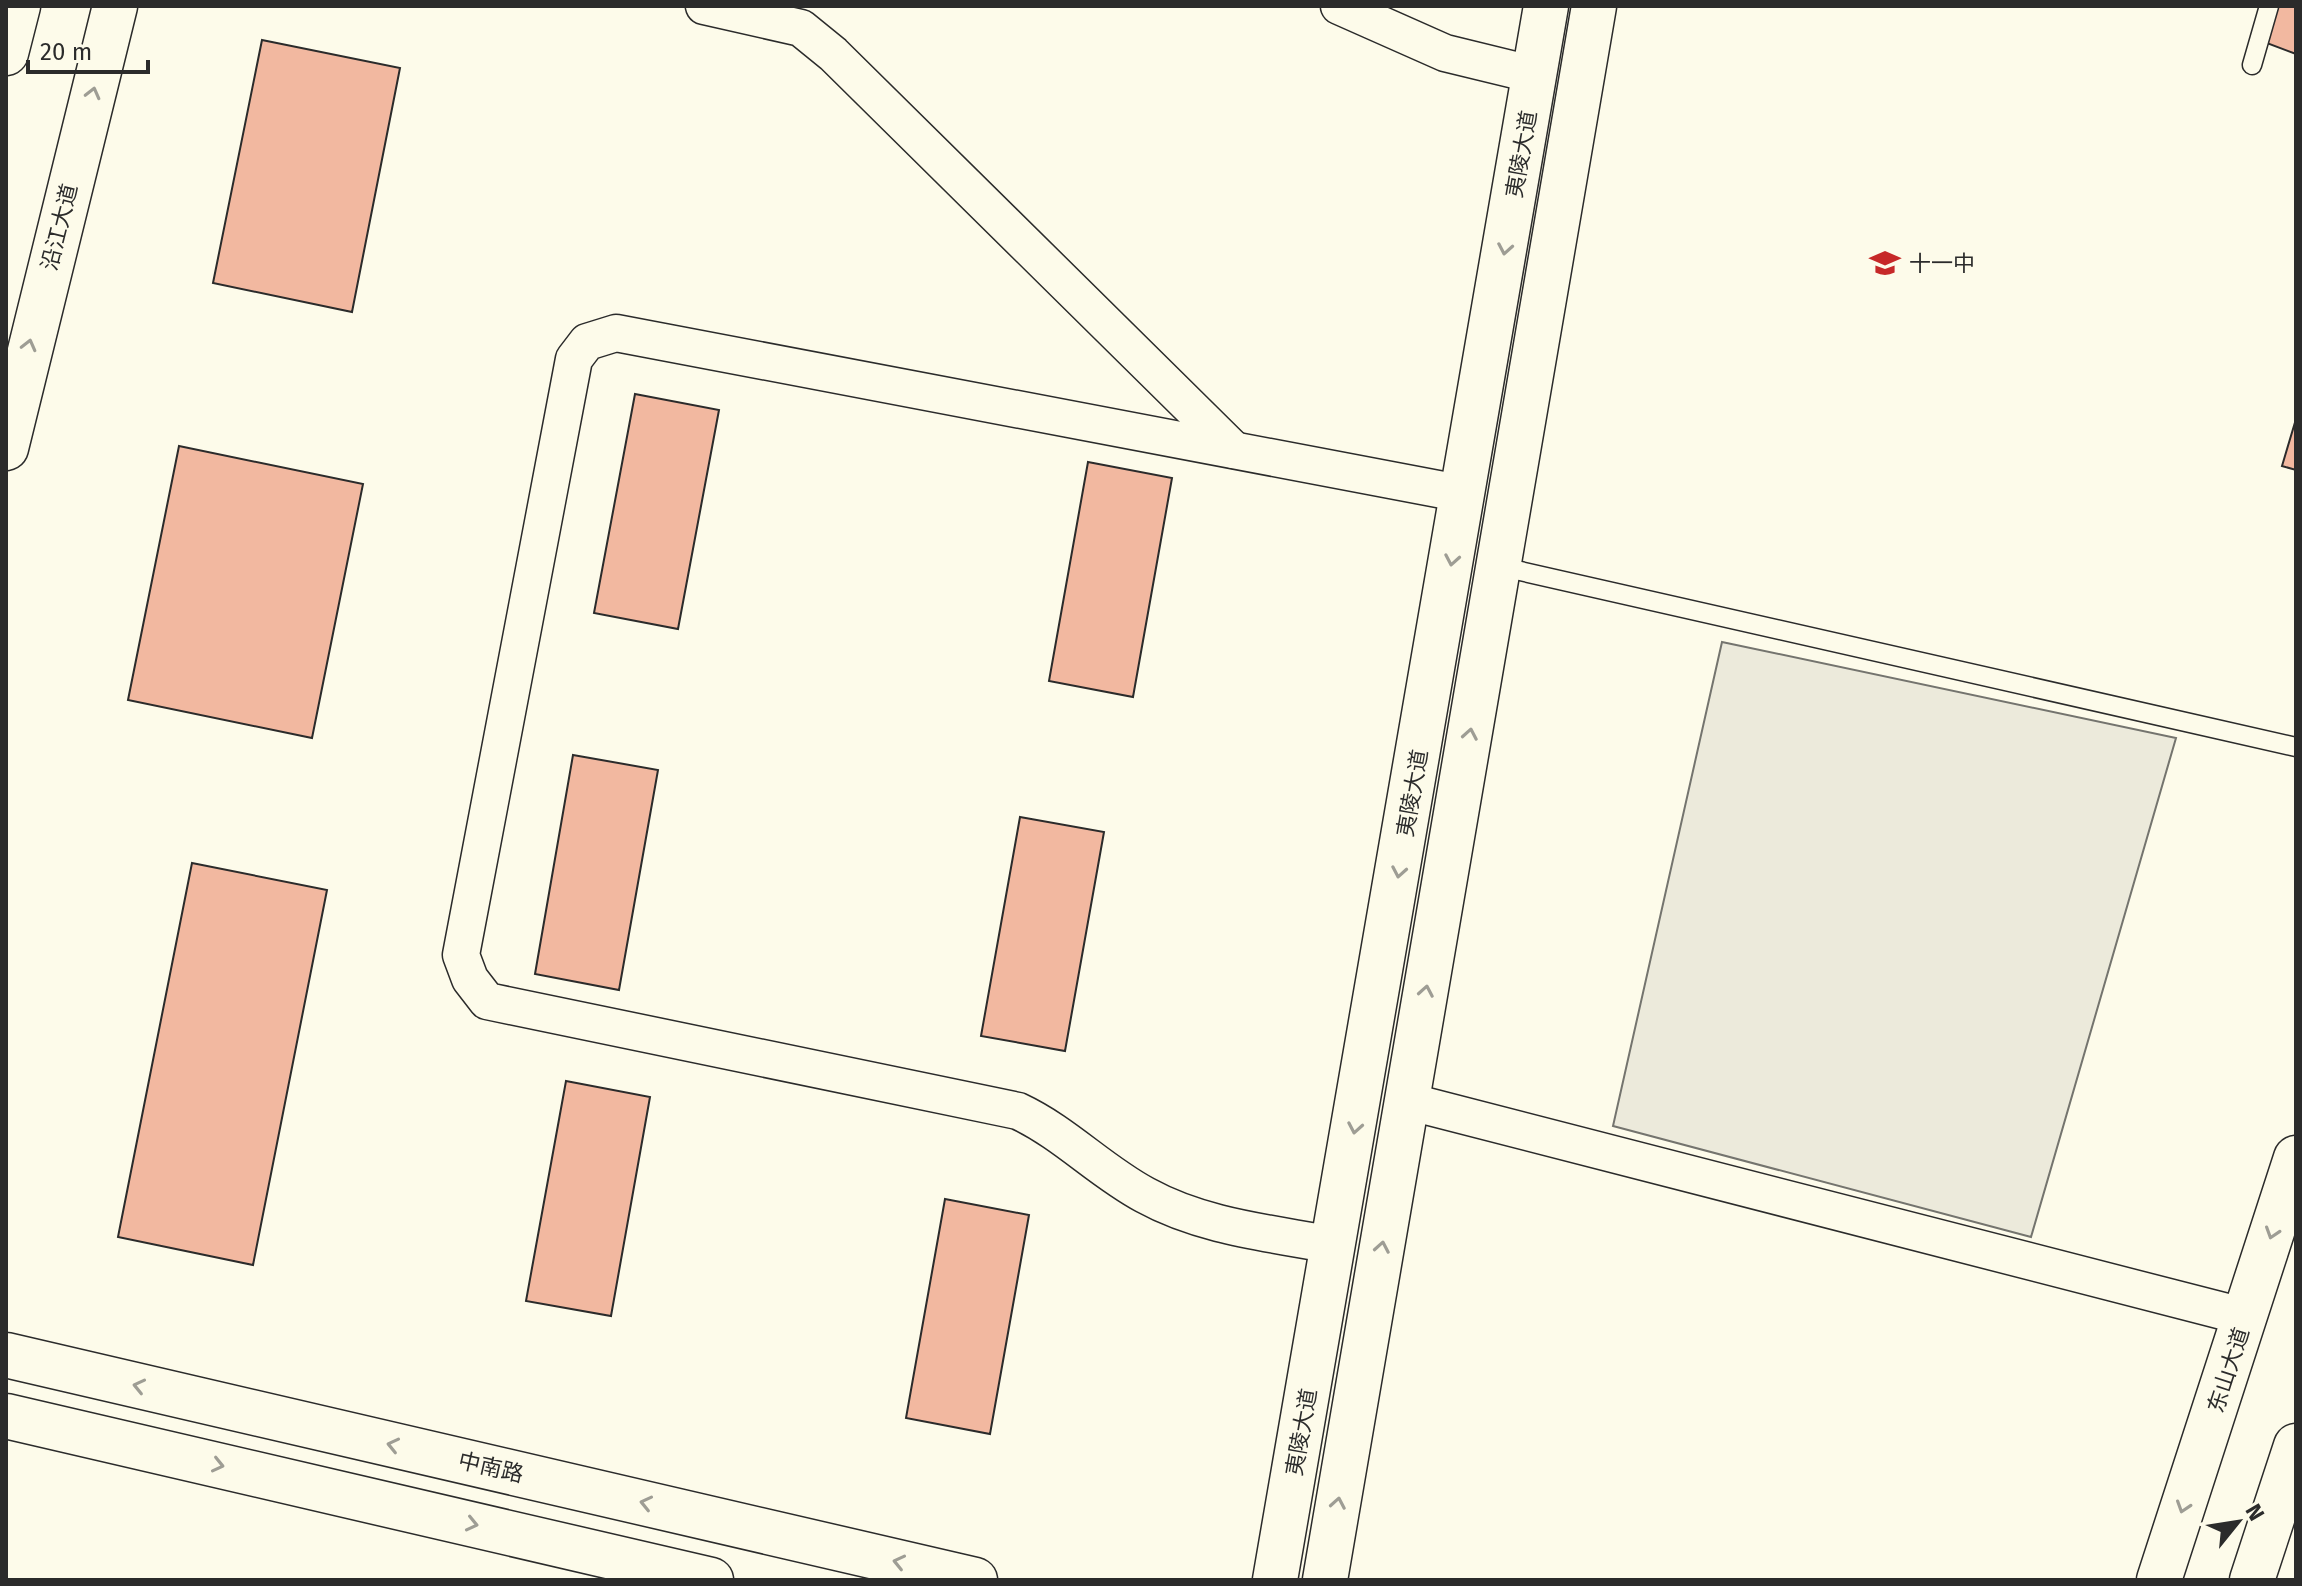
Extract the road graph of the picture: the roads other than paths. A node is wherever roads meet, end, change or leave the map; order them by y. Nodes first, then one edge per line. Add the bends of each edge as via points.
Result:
1 (18, 6) edge
2 (115, 6) edge
3 (704, 6) edge
4 (1339, 6) edge
5 (1546, 6) edge
6 (1594, 6) edge
7 (2269, 6) edge
8 (6, 53) edge
9 (2252, 65) dead end
10 (1535, 75) junction
11 (6, 448) edge
12 (1234, 450) junction
13 (1464, 494) junction
14 (1498, 566) junction
15 (2296, 747) edge
16 (1407, 1101) junction
17 (2296, 1158) edge
18 (1333, 1245) junction
19 (2246, 1317) junction
20 (6, 1355) edge
21 (6, 1416) edge
22 (2296, 1446) edge
23 (711, 1580) edge
24 (975, 1580) edge
25 (1275, 1580) edge
26 (1325, 1580) edge
27 (2159, 1580) edge
28 (2252, 1580) edge

1 - 8 main road
11 -> 2 main road, 沿江大道
3 - 12 street via 801,28 833,54
4 - 10 street via 1445,53
5 - 10 main road, 夷陵大道
6 - 14 main road
7 - 9 lane
10 -> 13 main road, 夷陵大道
12 - 13 street
12 - 18 street via 616,333 587,342 574,359 461,955 487,1001 1018,1111 1053,1127 1144,1195 1197,1219
13 -> 18 main road, 夷陵大道
14 - 15 lane
16 -> 14 main road
16 - 19 street
26 -> 16 main road
17 -> 19 main road, 东山大道
18 - 25 main road, 夷陵大道
19 -> 27 main road, 东山大道
24 -> 20 main road, 中南路
21 -> 23 main road
22 - 28 main road

